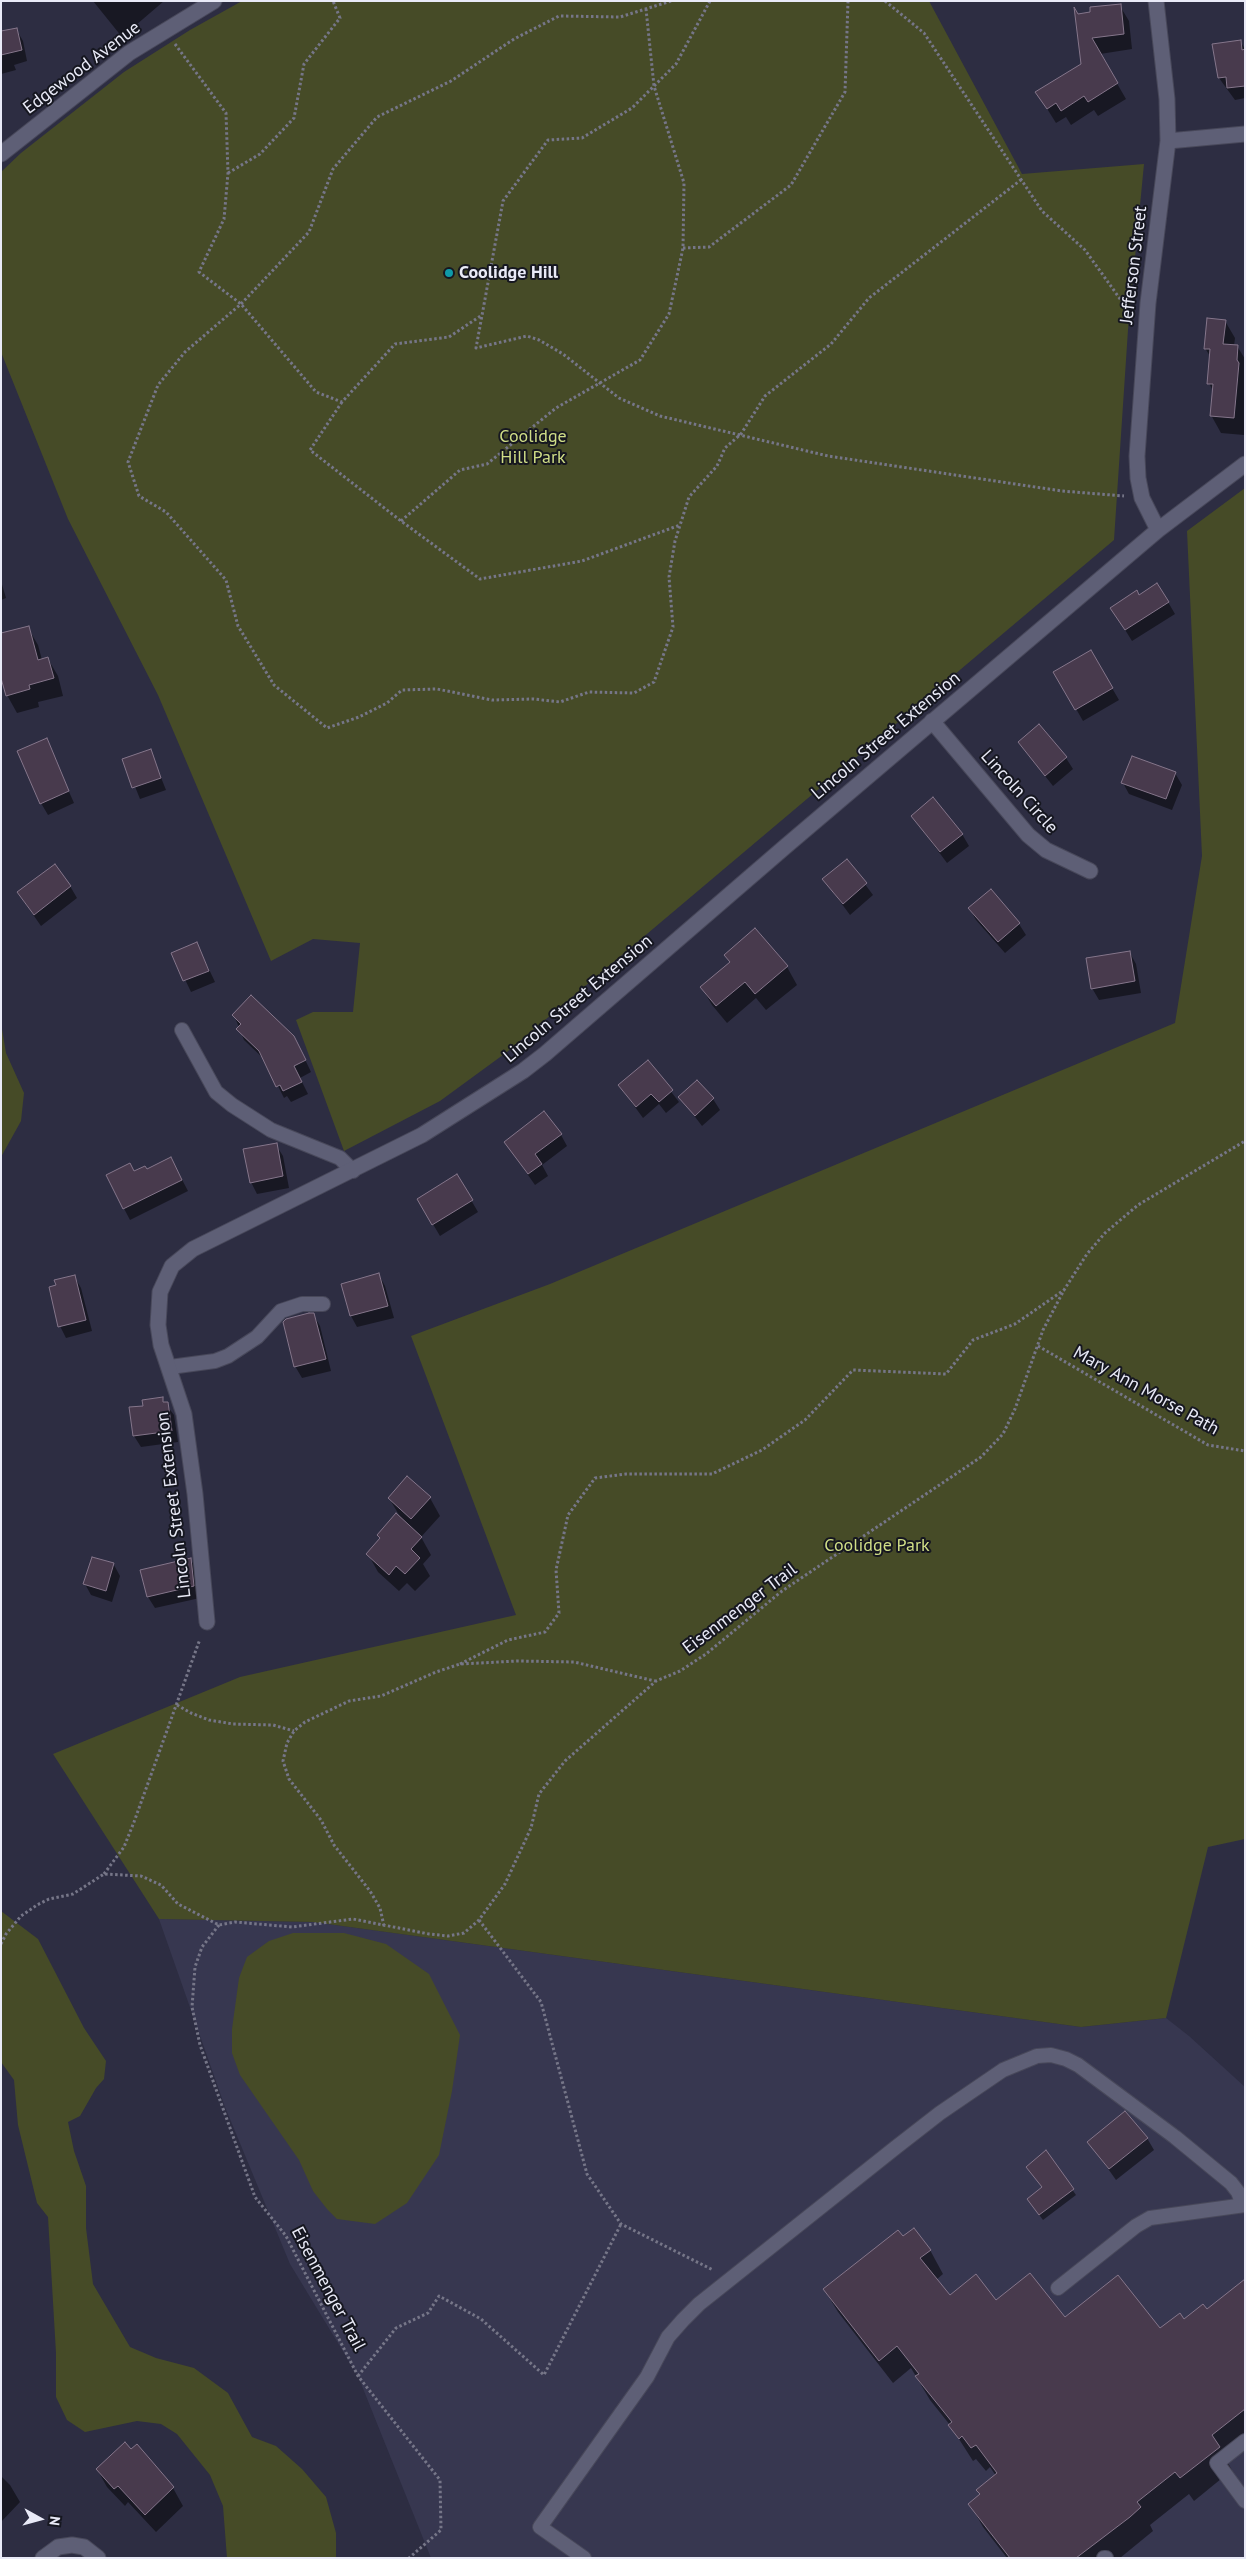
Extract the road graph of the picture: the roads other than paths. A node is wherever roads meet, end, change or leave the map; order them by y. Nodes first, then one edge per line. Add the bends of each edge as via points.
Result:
1 (214, 1) edge
2 (1156, 1) edge
3 (1245, 134) edge
4 (1168, 141) junction
5 (1, 154) edge
6 (1245, 464) edge
7 (1158, 530) junction
8 (932, 721) junction
9 (1090, 871) dead end
10 (182, 1030) dead end
11 (353, 1171) junction
12 (322, 1304) dead end
13 (170, 1367) junction
14 (206, 1622) road end
15 (1244, 2205) edge
16 (1058, 2288) dead end
17 (1245, 2440) edge
18 (1245, 2501) edge
19 (43, 2558) edge
20 (98, 2558) edge
21 (584, 2558) edge

1 - 5 street, Edgewood Avenue via 164,30 91,81
2 - 4 street, Jefferson Street via 1167,99
3 - 4 street
4 - 7 street, Jefferson Street via 1146,324 1137,456 1142,498
6 - 7 street, Lincoln Street Extension
7 - 8 street, Lincoln Street Extension
8 - 9 street, Lincoln Circle via 1028,835 1046,850
8 - 11 street, Lincoln Street Extension via 545,1054 449,1120
10 - 11 lane via 216,1092 271,1130 340,1158
11 - 13 street, Lincoln Street Extension via 193,1249 172,1266 157,1308 161,1345
12 - 13 lane via 302,1304 281,1311 257,1337 228,1356
13 - 14 street, Lincoln Street Extension via 184,1414 190,1456
15 - 16 lane via 1150,2218
15 - 21 lane via 1231,2183 1078,2065 1059,2057 1037,2056 1002,2070 940,2113 699,2304 668,2337 647,2377 540,2527
17 - 18 lane via 1217,2463
19 - 20 street via 58,2547 72,2545 84,2547

